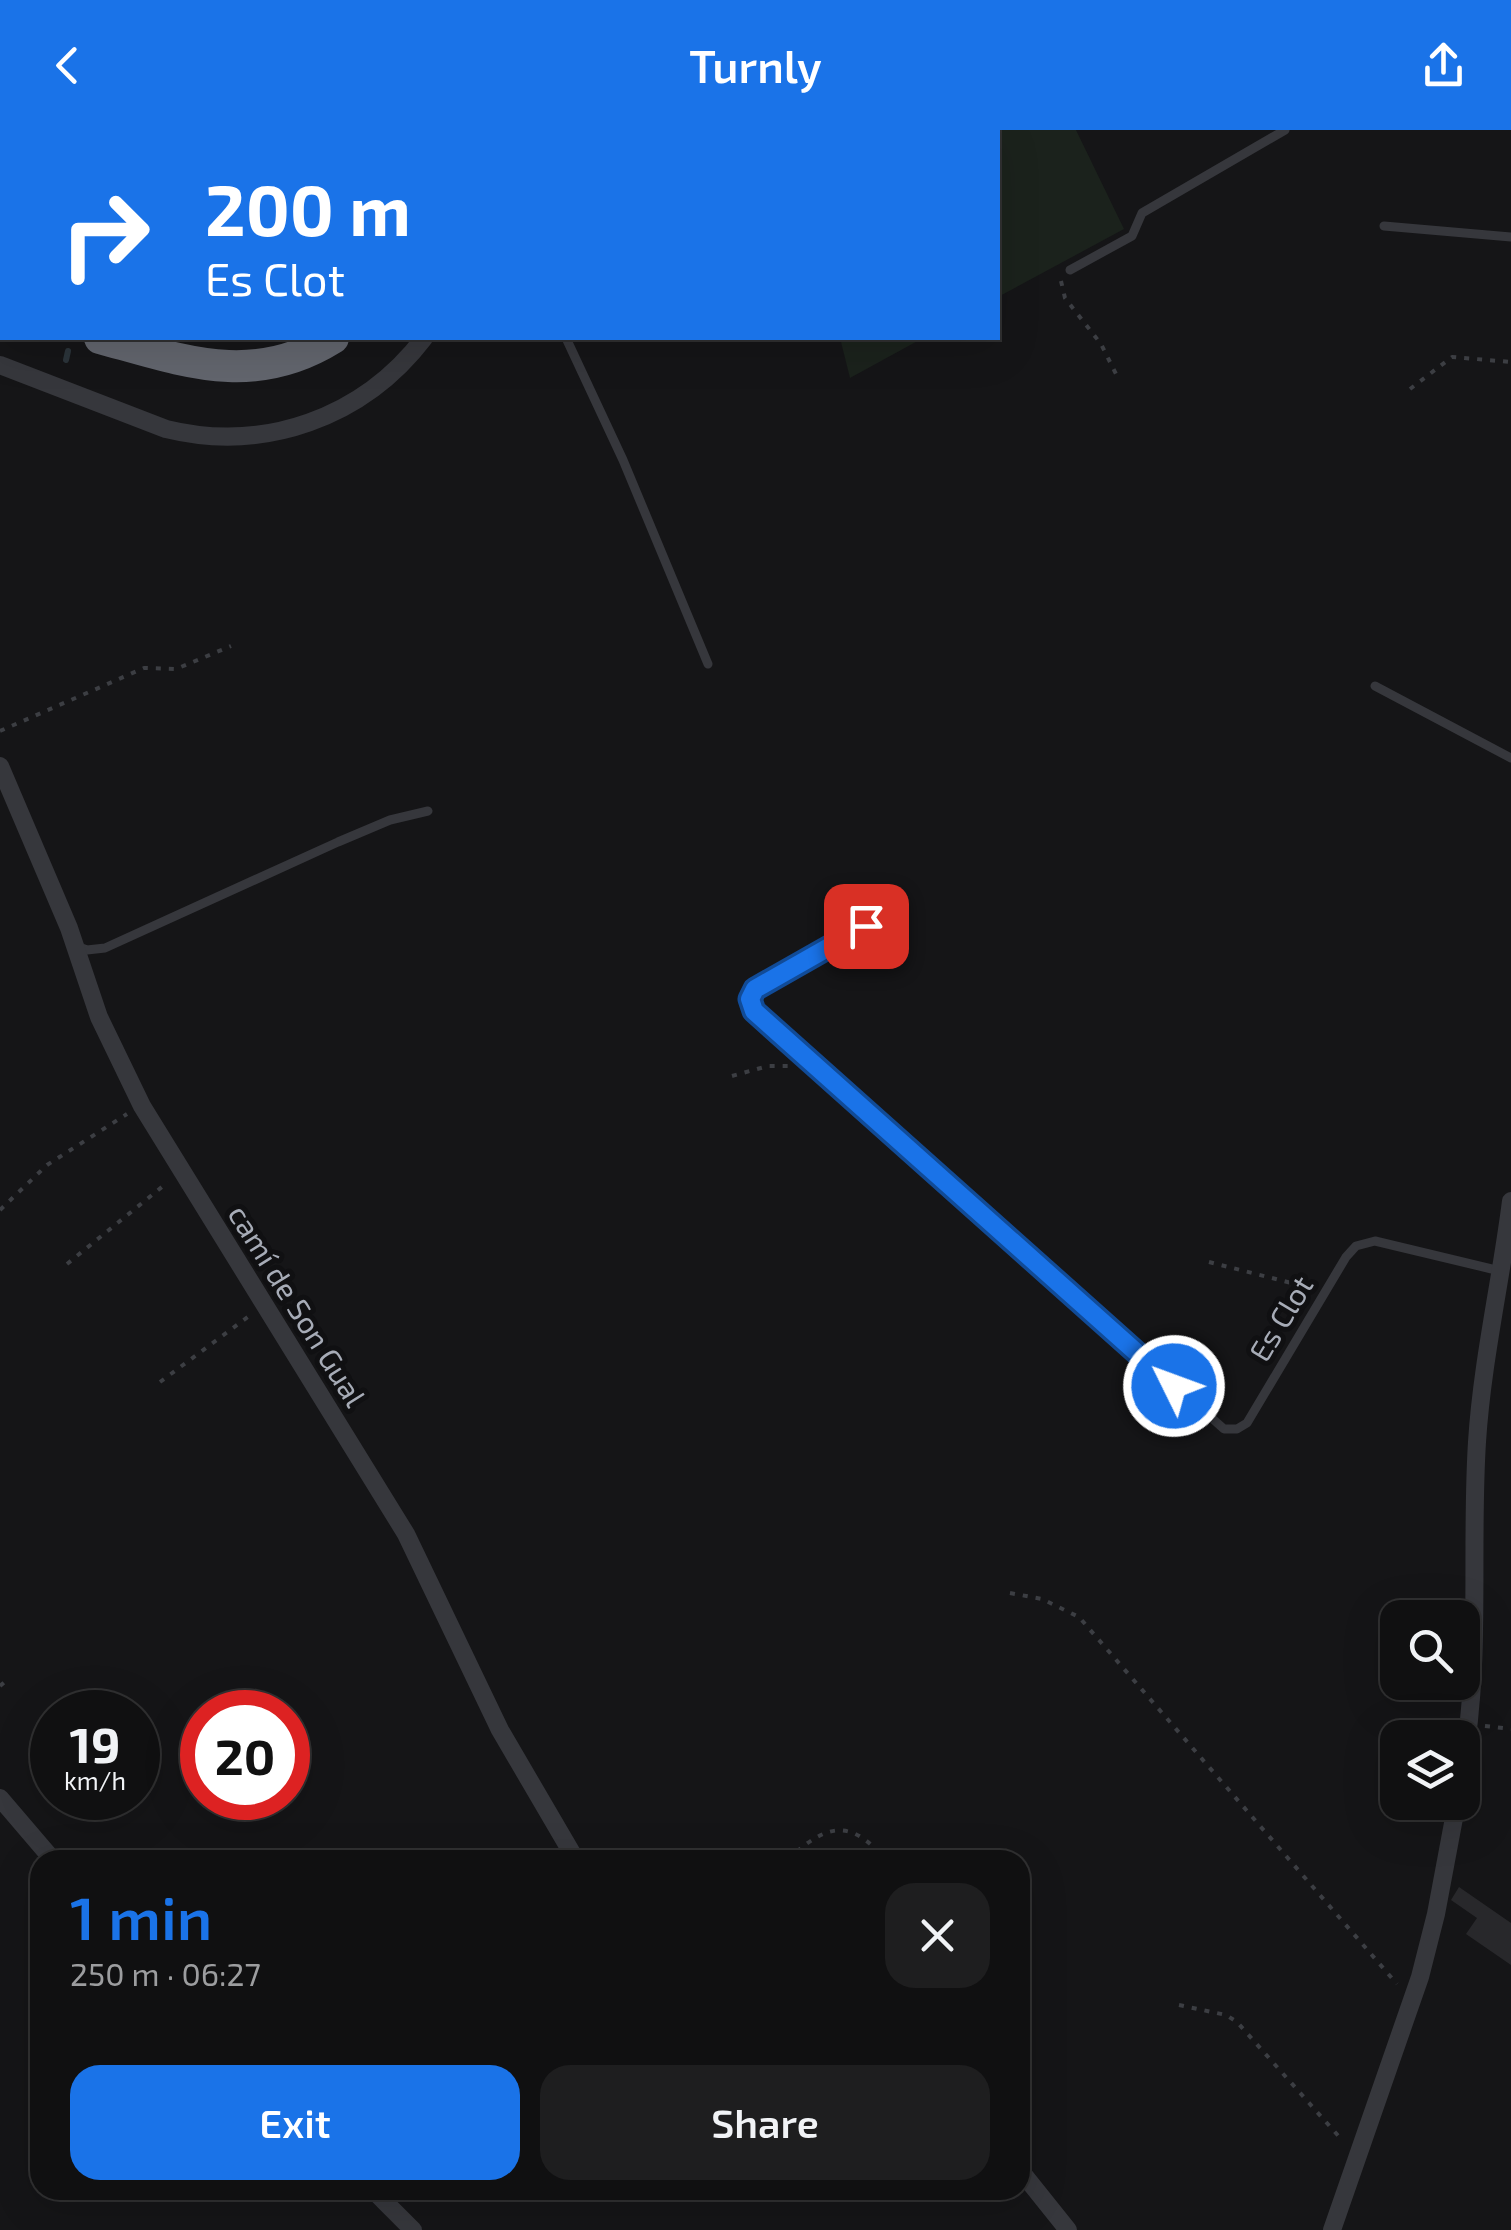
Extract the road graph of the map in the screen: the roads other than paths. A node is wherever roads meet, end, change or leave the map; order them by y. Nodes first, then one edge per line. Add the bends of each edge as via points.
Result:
1 (1285, 130) edge
2 (1384, 226) dead end
3 (1511, 237) edge
4 (1070, 270) road end
5 (107, 340) edge
6 (186, 340) edge
7 (292, 340) edge
8 (329, 340) edge
9 (422, 340) edge
10 (567, 340) edge
11 (0, 366) edge
12 (708, 664) dead end
13 (1375, 686) dead end
14 (1511, 758) edge
15 (0, 766) edge
16 (428, 810) dead end
17 (866, 926) dead end
18 (74, 941) junction
19 (1511, 1201) edge
20 (1502, 1272) junction
21 (1470, 1720) edge
22 (0, 1798) edge
23 (1453, 1820) edge
24 (44, 1850) edge
25 (570, 1850) edge
26 (1030, 2182) edge
27 (383, 2200) edge
28 (413, 2230) edge
29 (1068, 2230) edge
30 (1332, 2230) edge

1 - 4 lane via 1142,213 1132,236
2 - 3 lane
5 - 8 highway via 228,367 289,359
6 - 7 highway via 238,350
9 - 11 street via 386,379 348,406 306,425 247,436 166,428
10 - 12 lane
13 - 14 lane
15 - 18 street, camí de Son Gual
16 - 18 lane via 338,842 105,948 87,950
17 - 20 lane, Es Clot via 760,986 751,995 754,1011 1224,1429 1247,1423 1350,1250 1362,1243 1376,1240
18 - 25 street, camí de Son Gual via 98,1017 142,1106 406,1534 500,1730
19 - 20 street
20 - 21 street via 1477,1444
22 - 24 street
23 - 30 street via 1414,1993
26 - 29 street
27 - 28 street

